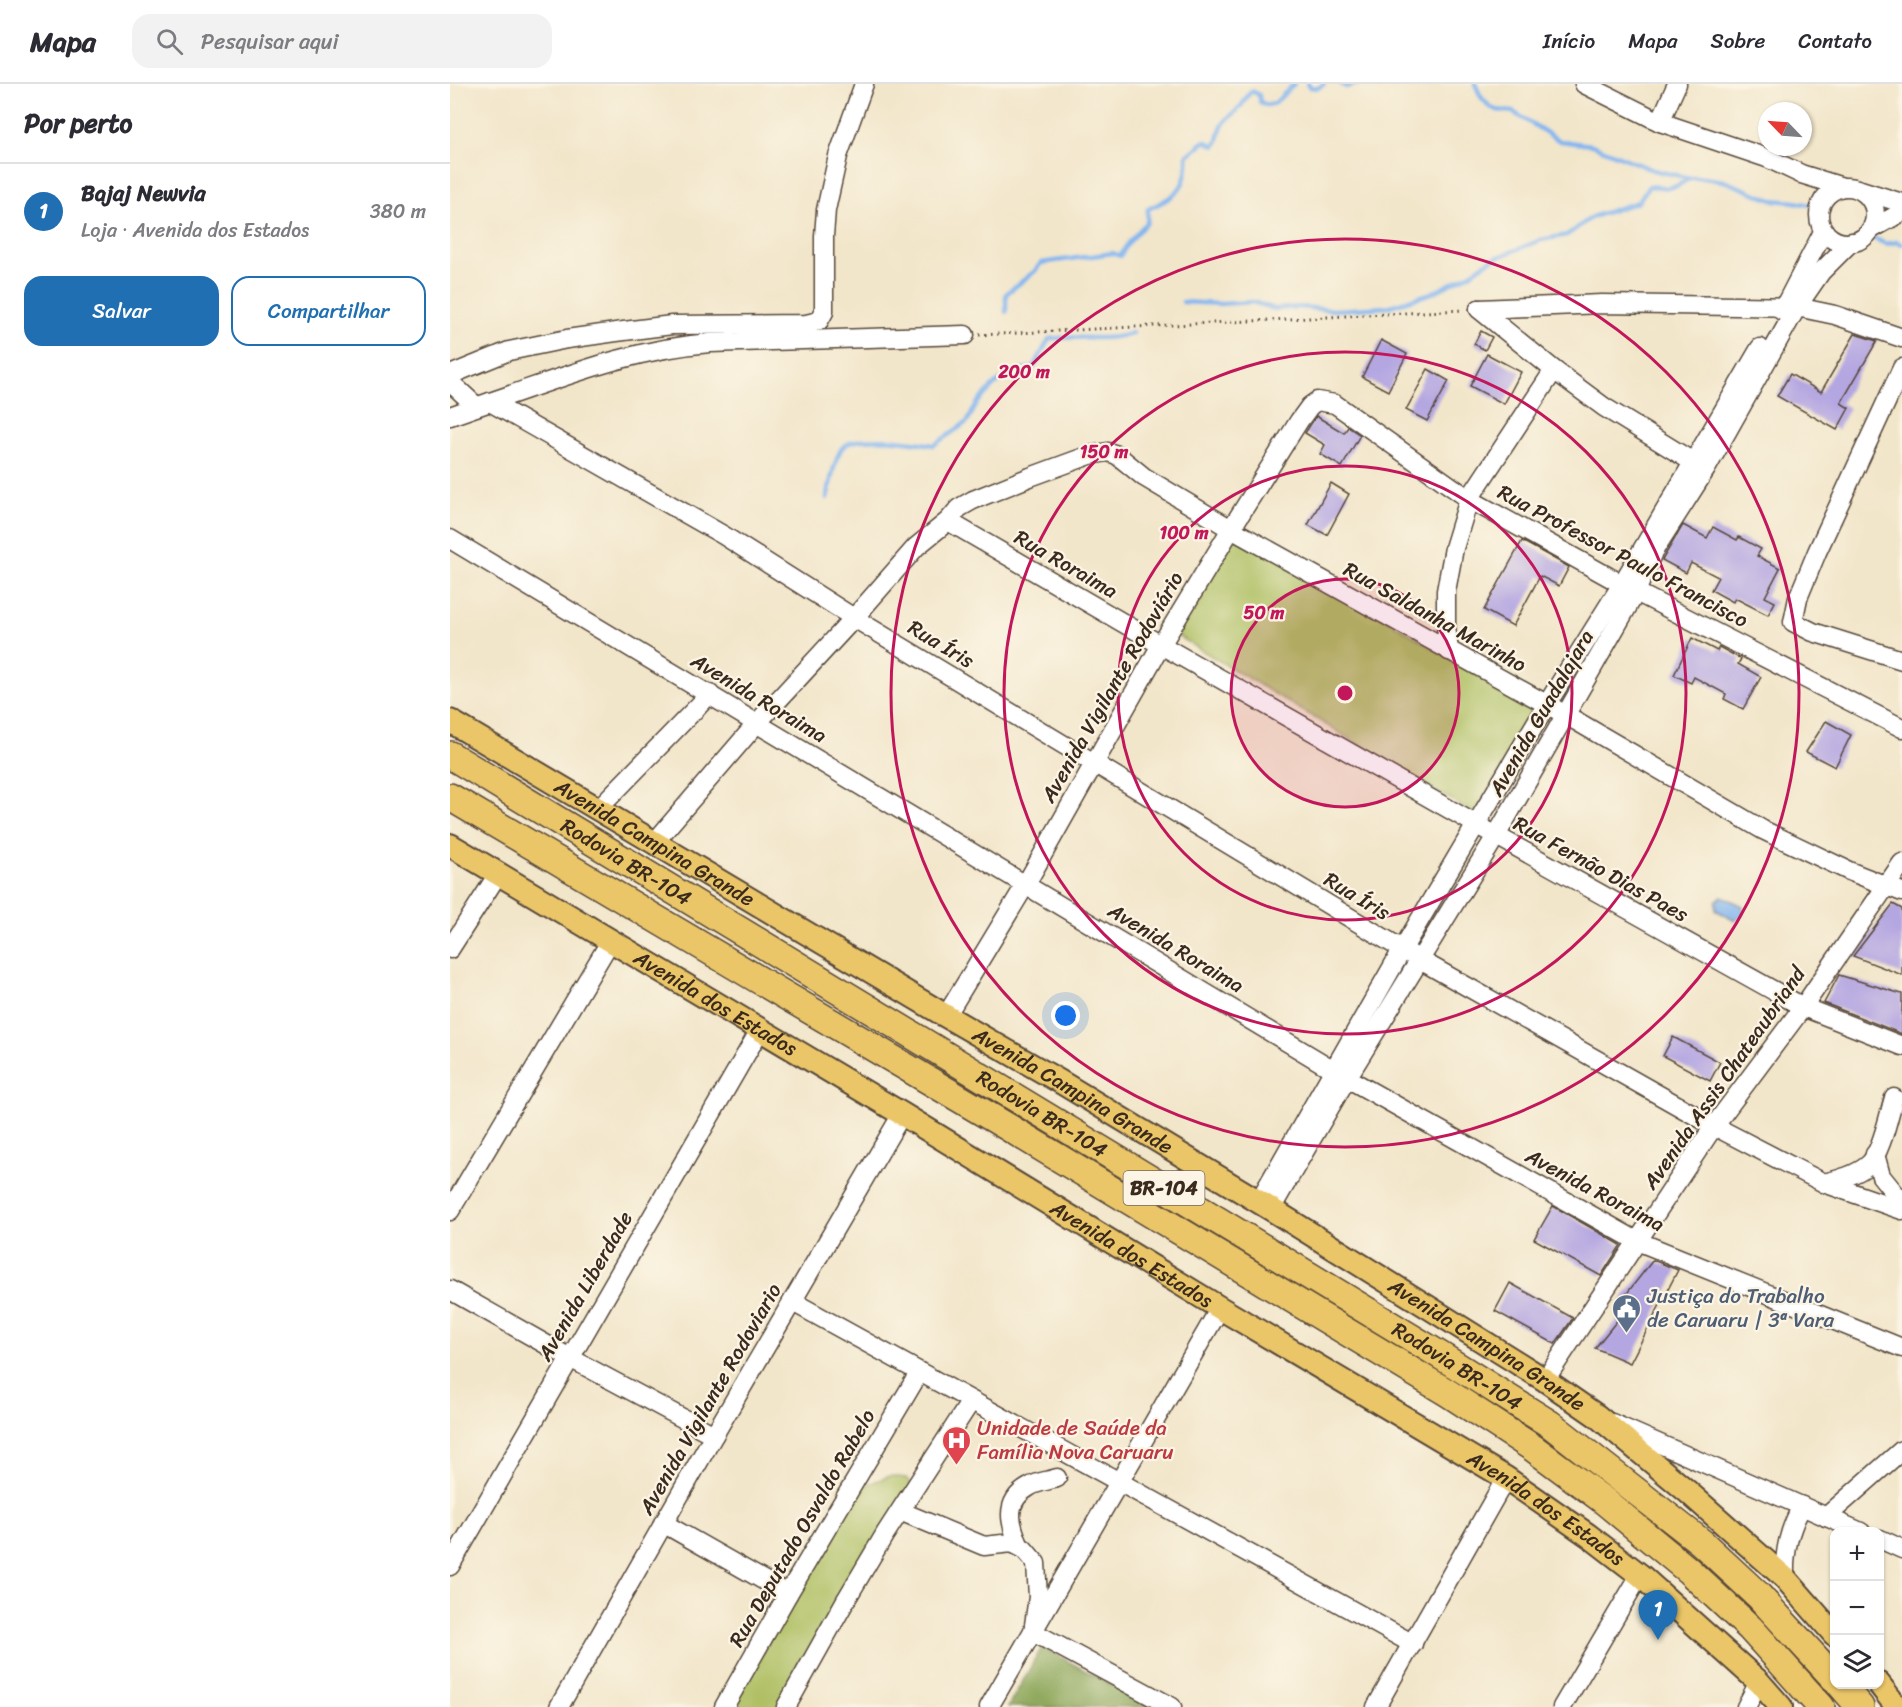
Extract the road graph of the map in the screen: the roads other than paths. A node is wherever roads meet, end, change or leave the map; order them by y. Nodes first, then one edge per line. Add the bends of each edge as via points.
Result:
1 (864, 84) edge
2 (1584, 84) edge
3 (1677, 84) edge
4 (1660, 122) junction
5 (1801, 174) junction
6 (1851, 188) junction
7 (1902, 203) edge
8 (1821, 206) junction
9 (1902, 212) edge
10 (1824, 230) junction
11 (1870, 230) junction
12 (1851, 242) junction
13 (1791, 306) junction
14 (965, 335) road end
15 (1902, 338) edge
16 (1902, 368) edge
17 (1554, 370) junction
18 (450, 375) edge
19 (450, 382) edge
20 (483, 404) junction
21 (1335, 404) joint
22 (450, 416) edge
23 (1699, 465) junction
24 (1469, 499) junction
25 (948, 521) junction
26 (1231, 529) junction
27 (450, 539) edge
28 (1630, 588) junction
29 (854, 618) junction
30 (1161, 645) junction
31 (1449, 651) junction
32 (1902, 660) edge
33 (710, 694) junction
34 (1547, 704) junction
35 (1566, 715) junction
36 (450, 721) edge
37 (757, 723) junction
38 (1902, 728) edge
39 (450, 755) edge
40 (1094, 762) junction
41 (450, 797) edge
42 (599, 808) junction
43 (1477, 825) junction
44 (1496, 836) junction
45 (654, 843) junction
46 (450, 845) edge
47 (1902, 863) edge
48 (498, 874) junction
49 (1026, 884) junction
50 (1894, 889) edge
51 (611, 940) junction
52 (450, 949) edge
53 (1402, 950) junction
54 (1420, 960) junction
55 (1803, 1007) junction
56 (946, 1017) junction
57 (760, 1030) junction
58 (1902, 1046) edge
59 (1340, 1074) junction
60 (1894, 1098) dead end
61 (902, 1114) junction
62 (1714, 1126) junction
63 (1875, 1154) junction
64 (1824, 1183) junction
65 (1902, 1202) edge
66 (1265, 1205) junction
67 (1902, 1210) edge
68 (450, 1211) edge
69 (1637, 1241) junction
70 (450, 1290) edge
71 (793, 1302) junction
72 (1220, 1308) junction
73 (1902, 1348) edge
74 (570, 1358) junction
75 (919, 1373) junction
76 (1545, 1380) junction
77 (971, 1401) junction
78 (1596, 1416) junction
79 (714, 1435) junction
80 (1902, 1450) edge
81 (1057, 1478) dead end
82 (1506, 1478) junction
83 (1120, 1482) junction
84 (1802, 1506) junction
85 (900, 1511) junction
86 (1826, 1517) junction
87 (663, 1523) junction
88 (1849, 1527) edge
89 (1884, 1541) edge
90 (1020, 1547) junction
91 (1902, 1549) edge
92 (450, 1566) edge
93 (1640, 1575) junction
94 (1785, 1578) junction
95 (788, 1594) junction
96 (1830, 1629) edge
97 (1033, 1632) junction
98 (1413, 1644) junction
99 (1830, 1674) edge
100 (1759, 1682) junction
101 (1844, 1689) edge
102 (1883, 1689) edge
103 (559, 1707) edge
104 (724, 1707) edge
105 (786, 1707) edge
106 (989, 1707) edge
107 (1172, 1707) edge
108 (1376, 1707) edge
109 (1562, 1707) edge
110 (1746, 1707) edge
111 (1781, 1707) edge
112 (1821, 1707) edge
113 (1860, 1707) edge
114 (1897, 1707) edge

1 - 18 street via 830,191 824,236 824,309 819,321 672,325 567,339 508,351
2 - 4 street
3 - 4 street
4 - 5 street
5 - 6 street
5 - 8 street
6 - 7 street
6 - 8 street via 1829,194
6 - 11 street via 1874,207
8 - 10 street via 1819,215
9 - 11 street
10 - 12 street via 1835,240
10 - 13 street
11 - 12 street
12 - 13 street
13 - 15 street via 1835,315
13 - 17 street via 1602,304 1479,309
13 - 23 street
14 - 20 street via 670,347 604,363
16 - 32 street via 1817,552 1798,598 1793,622
17 - 23 street
17 - 24 street
19 - 20 street, Rua Íris
20 - 22 street
20 - 29 street, Rua Íris via 723,535
21 - 24 street, Rua Professor Paulo Francisco
21 - 26 street, Avenida Vigilante Rodoviário via 1317,401 1310,406
23 - 28 street
24 - 28 street, Rua Professor Paulo Francisco
24 - 31 street via 1446,591
25 - 26 street, Rua Saldanha Marinho via 959,508 978,497 1090,455 1112,453 1144,477
25 - 29 street via 916,547
25 - 30 street, Rua Roraima
26 - 30 street, Avenida Vigilante Rodoviário
26 - 31 street, Rua Saldanha Marinho
27 - 33 street, Avenida Roraima
28 - 34 street
28 - 35 street, Avenida Guadalajara
28 - 38 street, Rua Professor Paulo Francisco
29 - 37 street
29 - 40 street, Rua Íris
30 - 40 street, Avenida Vigilante Rodoviário
30 - 43 street, Rua Fernão Dias Paes
31 - 34 street, Rua Saldanha Marinho
33 - 37 street, Avenida Roraima
33 - 42 street
34 - 35 street, Rua Saldanha Marinho
34 - 43 street
35 - 44 street, Avenida Guadalajara
35 - 50 street, Rua Saldanha Marinho via 1763,830
36 - 42 main road, Avenida Campina Grande
37 - 45 street
37 - 49 street, Avenida Roraima
39 - 99 highway, Rodovia BR-104 / BR-104 via 1550,1424 1701,1542 1758,1595
40 - 49 street, Avenida Vigilante Rodoviário
40 - 53 street, Rua Íris
41 - 112 highway, Rodovia BR-104 / BR-104 via 1006,1126 1533,1448 1689,1571 1750,1628
42 - 45 main road, Avenida Campina Grande
43 - 44 street, Rua Fernão Dias Paes
43 - 53 street
44 - 54 street, Avenida Guadalajara
44 - 55 street, Rua Fernão Dias Paes
45 - 56 main road, Avenida Campina Grande
46 - 48 main road, Avenida dos Estados
47 - 50 street, Avenida Assis Chateaubriand
48 - 51 main road, Avenida dos Estados
48 - 52 street
49 - 56 street, Avenida Vigilante Rodoviário
49 - 59 street, Avenida Roraima
50 - 55 street, Avenida Assis Chateaubriand
51 - 57 main road, Avenida dos Estados
51 - 68 street
53 - 54 street, Rua Íris
53 - 59 street
54 - 59 street, Avenida Guadalajara
54 - 62 street, Rua Íris
55 - 58 street, Rua Fernão Dias Paes
55 - 62 street, Avenida Assis Chateaubriand
56 - 66 main road, Avenida Campina Grande
57 - 61 main road, Avenida dos Estados
57 - 74 street, Avenida Liberdade
59 - 66 street, Avenida Guadalajara
59 - 69 street, Avenida Roraima
60 - 63 street
61 - 71 street, Avenida Vigilante Rodoviario
61 - 72 main road, Avenida dos Estados
62 - 64 street, Rua Íris
62 - 69 street, Avenida Assis Chateaubriand
63 - 64 street via 1870,1164 1853,1174
63 - 65 street via 1881,1176
64 - 67 street, Rua Íris
66 - 76 main road, Avenida Campina Grande
69 - 73 street, Avenida Roraima
69 - 76 street, Avenida Assis Chateaubriand
70 - 74 street
71 - 75 street
71 - 79 street, Avenida Vigilante Rodoviario
72 - 82 main road, Avenida dos Estados
72 - 83 street
74 - 79 street
74 - 92 street, Avenida Liberdade
75 - 77 street
75 - 95 street, Rua Deputado Osvaldo Rabelo
76 - 78 main road, Avenida Campina Grande
77 - 83 street
77 - 85 street
78 - 84 street
78 - 94 main road, Avenida Campina Grande
79 - 87 street, Avenida Vigilante Rodoviario
80 - 86 street
81 - 90 street via 1028,1487 1017,1497 1011,1510 1011,1526
82 - 93 main road, Avenida dos Estados
82 - 98 street
83 - 97 street
83 - 98 street
84 - 86 street
84 - 94 street via 1787,1539
85 - 90 street via 984,1546 1012,1543
85 - 105 street
86 - 88 street
87 - 95 street
87 - 103 street, Avenida Vigilante Rodoviario
89 - 91 street
90 - 97 street via 1036,1563 1038,1597
93 - 100 main road, Avenida dos Estados
93 - 109 street
94 - 96 main road, Avenida Campina Grande
95 - 104 street, Rua Deputado Osvaldo Rabelo
97 - 106 street
97 - 107 street
98 - 108 street
100 - 110 street
100 - 111 main road, Avenida dos Estados
101 - 113 highway
102 - 114 main road

